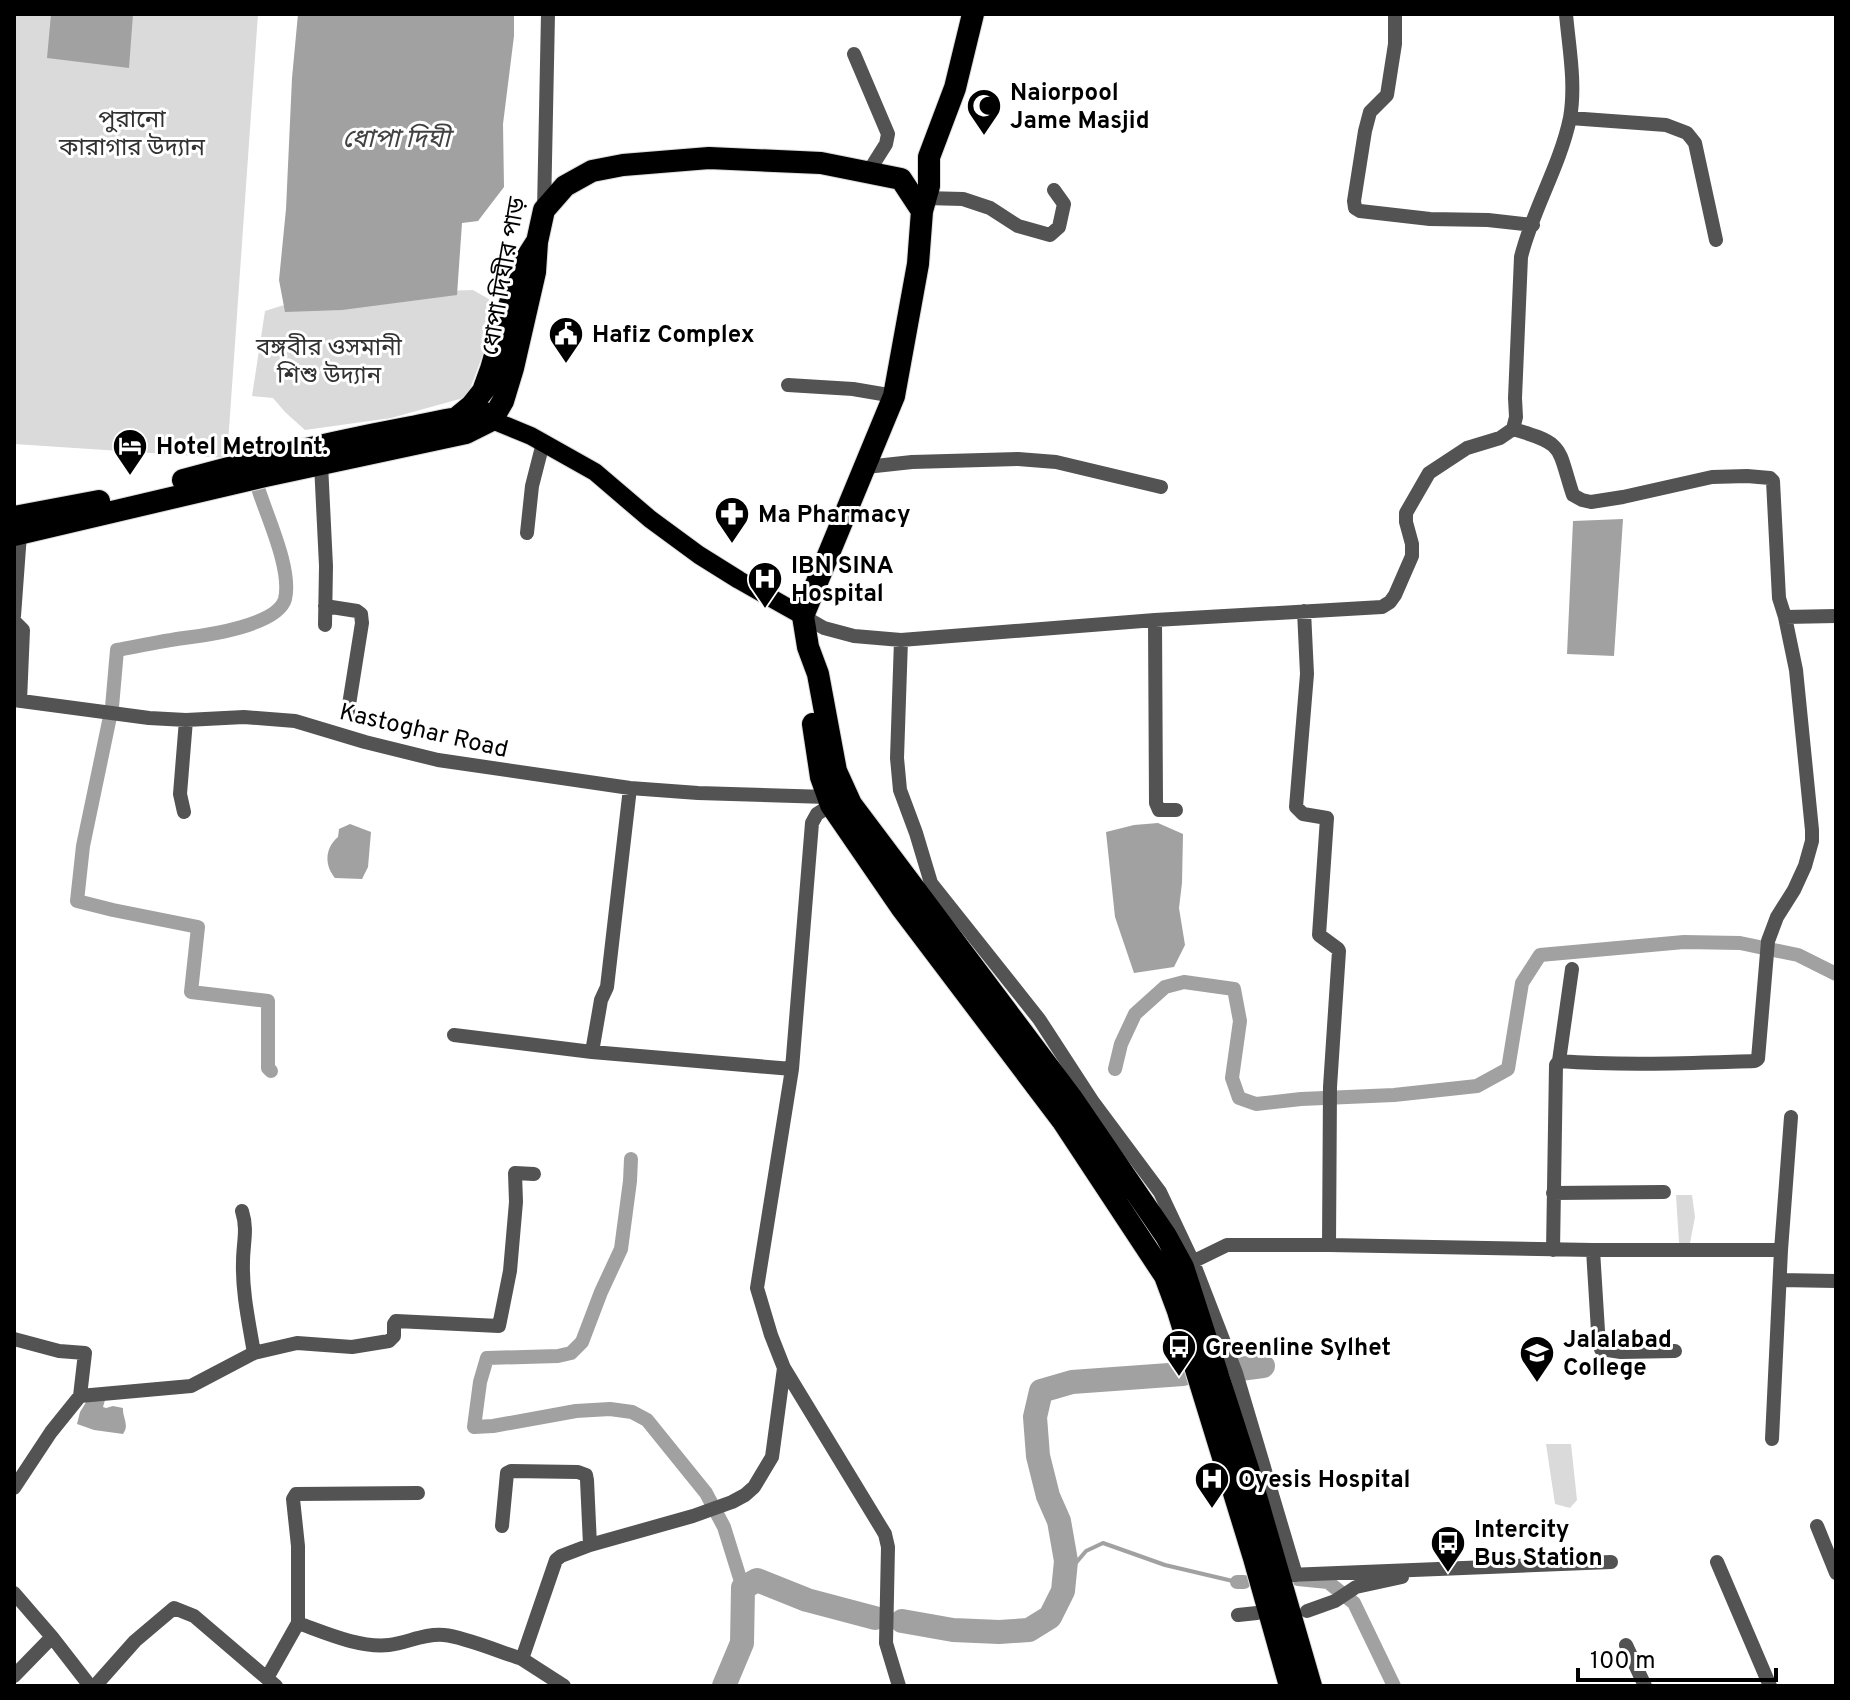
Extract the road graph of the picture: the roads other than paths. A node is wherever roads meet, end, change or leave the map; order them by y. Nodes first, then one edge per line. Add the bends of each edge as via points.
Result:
1 (548, 14) edge
2 (973, 14) edge
3 (1395, 14) edge
4 (1566, 14) edge
5 (854, 54) dead end
6 (1570, 118) junction
7 (929, 157) junction
8 (869, 171) junction
9 (901, 179) junction
10 (1054, 190) dead end
11 (924, 204) junction
12 (544, 210) junction
13 (1533, 225) junction
14 (1716, 240) dead end
15 (537, 242) junction
16 (788, 385) dead end
17 (480, 394) junction
18 (894, 396) junction
19 (500, 404) junction
20 (454, 420) junction
21 (1513, 429) junction
22 (519, 431) junction
23 (543, 443) junction
24 (321, 464) junction
25 (866, 467) junction
26 (1161, 487) dead end
27 (16, 529) edge
28 (527, 533) dead end
29 (325, 606) junction
30 (1304, 611) junction
31 (803, 616) junction
32 (1836, 616) edge
33 (1785, 617) junction
34 (14, 619) edge
35 (1155, 620) junction
36 (325, 625) dead end
37 (901, 640) junction
38 (808, 647) junction
39 (17, 700) edge
40 (348, 711) dead end
41 (186, 720) junction
42 (630, 788) junction
43 (829, 801) junction
44 (1176, 810) dead end
45 (184, 812) dead end
46 (1572, 969) dead end
47 (454, 1035) dead end
48 (592, 1052) junction
49 (1559, 1061) junction
50 (792, 1069) junction
51 (1791, 1117) dead end
52 (534, 1174) dead end
53 (1664, 1192) dead end
54 (1553, 1193) junction
55 (242, 1211) dead end
56 (1329, 1245) junction
57 (1553, 1250) junction
58 (1593, 1250) junction
59 (1781, 1250) junction
60 (1180, 1268) junction
61 (1780, 1280) junction
62 (1836, 1281) edge
63 (14, 1339) edge
64 (1675, 1351) dead end
65 (254, 1353) junction
66 (784, 1368) junction
67 (80, 1396) junction
68 (1772, 1439) dead end
69 (14, 1488) edge
70 (418, 1493) dead end
71 (502, 1526) dead end
72 (1817, 1526) dead end
73 (590, 1545) junction
74 (1611, 1562) dead end
75 (1717, 1562) dead end
76 (1496, 1566) junction
77 (1836, 1573) edge
78 (1288, 1575) junction
79 (14, 1593) edge
80 (1307, 1611) dead end
81 (1257, 1613) dead end
82 (1238, 1615) dead end
83 (298, 1623) junction
84 (52, 1637) junction
85 (1626, 1645) dead end
86 (522, 1659) junction
87 (14, 1676) edge
88 (270, 1683) edge
89 (92, 1686) edge
90 (564, 1686) edge
91 (899, 1686) edge
92 (1290, 1686) edge
93 (1311, 1686) edge
94 (1645, 1686) edge
95 (1770, 1686) edge

1 - 12 street, ধোপা দিঘীর পাড়
2 - 7 highway via 955,88
3 - 13 street via 1387,95 1370,112 1355,208
4 - 6 street via 1573,88
5 - 8 street via 888,134
6 - 13 street
6 - 14 street via 1666,125 1687,133 1695,143
7 - 9 highway
7 - 11 highway
8 - 9 highway
8 - 12 highway via 821,163 709,158 623,165 592,171 565,186
9 - 11 highway
10 - 11 street via 1064,204 1059,227 1050,235 963,199
11 - 18 highway
12 - 15 highway, ধোপা দিঘীর পাড়
13 - 21 street via 1521,257
15 - 17 highway via 520,268
15 - 19 highway, ধোপা দিঘীর পাড় via 535,272
16 - 18 street
17 - 19 main road via 485,409
17 - 20 highway
18 - 25 highway
19 - 20 highway via 478,418
19 - 22 main road
19 - 22 main road
19 - 24 highway via 466,433
20 - 27 highway via 320,445 93,502
21 - 30 street via 1467,448 1429,473 1406,513 1412,556 1390,602 1382,607
21 - 33 street via 1556,447 1573,495 1591,502 1712,477 1770,478
22 - 23 main road
23 - 28 street
23 - 31 main road via 595,472 699,555
24 - 27 highway
24 - 29 street
25 - 26 street via 1018,459 1056,462
25 - 31 highway
27 - 34 street
29 - 36 street
29 - 40 street via 361,614
30 - 35 street
30 - 56 street via 1307,674 1296,807 1303,814 1327,818 1319,935 1339,951 1330,1087
31 - 37 street via 854,636
31 - 38 highway
32 - 33 street
33 - 49 street via 1796,670 1812,841 1768,941 1757,1060 1619,1065
34 - 39 street via 23,630
35 - 37 street
35 - 44 street via 1156,803 1159,810
37 - 60 street via 900,790 931,883 1039,1019 1160,1192
38 - 43 highway via 817,750
38 - 60 highway via 836,771 851,804 1071,1097 1166,1236
39 - 41 street, Kastoghar Road
41 - 42 street, Kastoghar Road via 295,721 438,760
41 - 45 street via 180,794
42 - 43 street, Kastoghar Road
42 - 48 street via 607,987
43 - 50 street via 812,823
43 - 60 highway via 901,907
46 - 49 street
47 - 48 street
48 - 50 street
49 - 54 street
50 - 66 street via 757,1288
51 - 59 street
52 - 65 street via 515,1173 510,1271 499,1326 396,1321 389,1341 352,1347 297,1343
53 - 54 street
54 - 57 street
55 - 65 street
56 - 57 street
56 - 60 street via 1227,1245
57 - 58 street
58 - 59 street
58 - 64 street via 1601,1349
59 - 61 street
60 - 78 highway
60 - 92 highway via 1203,1392
61 - 62 street
61 - 68 street
63 - 67 street via 85,1353
65 - 67 street via 191,1386
66 - 73 street via 772,1457 754,1487 732,1502 693,1516
66 - 91 street via 885,1534 886,1643
67 - 69 street
70 - 83 street via 296,1494
71 - 73 street via 507,1473 578,1472 587,1480
72 - 77 street
73 - 86 street via 556,1560
74 - 76 street
75 - 95 street
76 - 78 street
76 - 80 street via 1482,1572 1422,1573 1356,1587
78 - 93 highway
79 - 84 street
81 - 82 street
83 - 86 street via 372,1645 448,1635
83 - 88 street
84 - 87 street
84 - 89 street
85 - 94 street
86 - 90 street
88 - 89 street via 194,1616 174,1608

